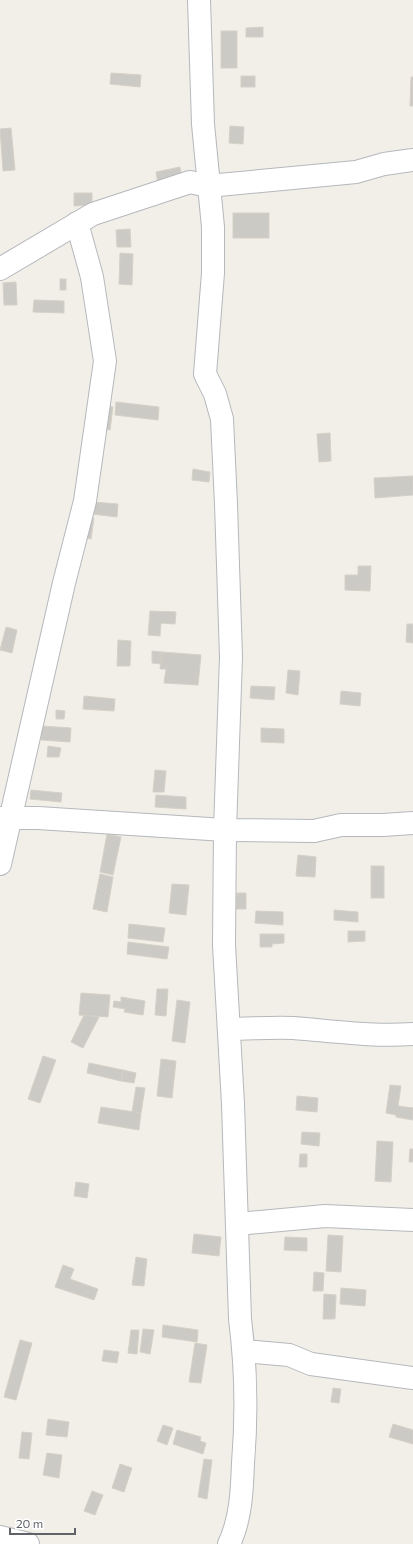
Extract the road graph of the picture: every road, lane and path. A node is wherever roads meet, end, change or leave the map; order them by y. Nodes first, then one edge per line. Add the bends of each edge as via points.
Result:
1 (199, 0) edge
2 (413, 160) edge
3 (208, 186) junction
4 (77, 223) junction
5 (0, 269) edge
6 (5, 818) edge
7 (413, 824) edge
8 (225, 830) junction
9 (0, 864) edge
10 (228, 1029) junction
11 (413, 1034) edge
12 (413, 1220) edge
13 (237, 1224) junction
14 (244, 1351) junction
15 (413, 1378) edge
16 (0, 1537) edge
17 (28, 1544) edge
18 (229, 1544) edge

1 - 3 street
2 - 3 street via 384,164 356,172
3 - 4 street via 190,182 93,214
3 - 8 street via 212,227 212,273 206,374 222,419 231,657
4 - 5 street
4 - 6 street via 92,277 105,361 85,501
6 - 8 street
6 - 9 street
7 - 8 street via 341,825 314,830
8 - 10 street via 224,945
10 - 11 street via 291,1028 341,1033
10 - 13 street
12 - 13 street via 325,1216
13 - 14 street via 240,1319
14 - 15 street via 289,1355 310,1364
14 - 18 street via 245,1436 242,1489 235,1531
16 - 17 street

